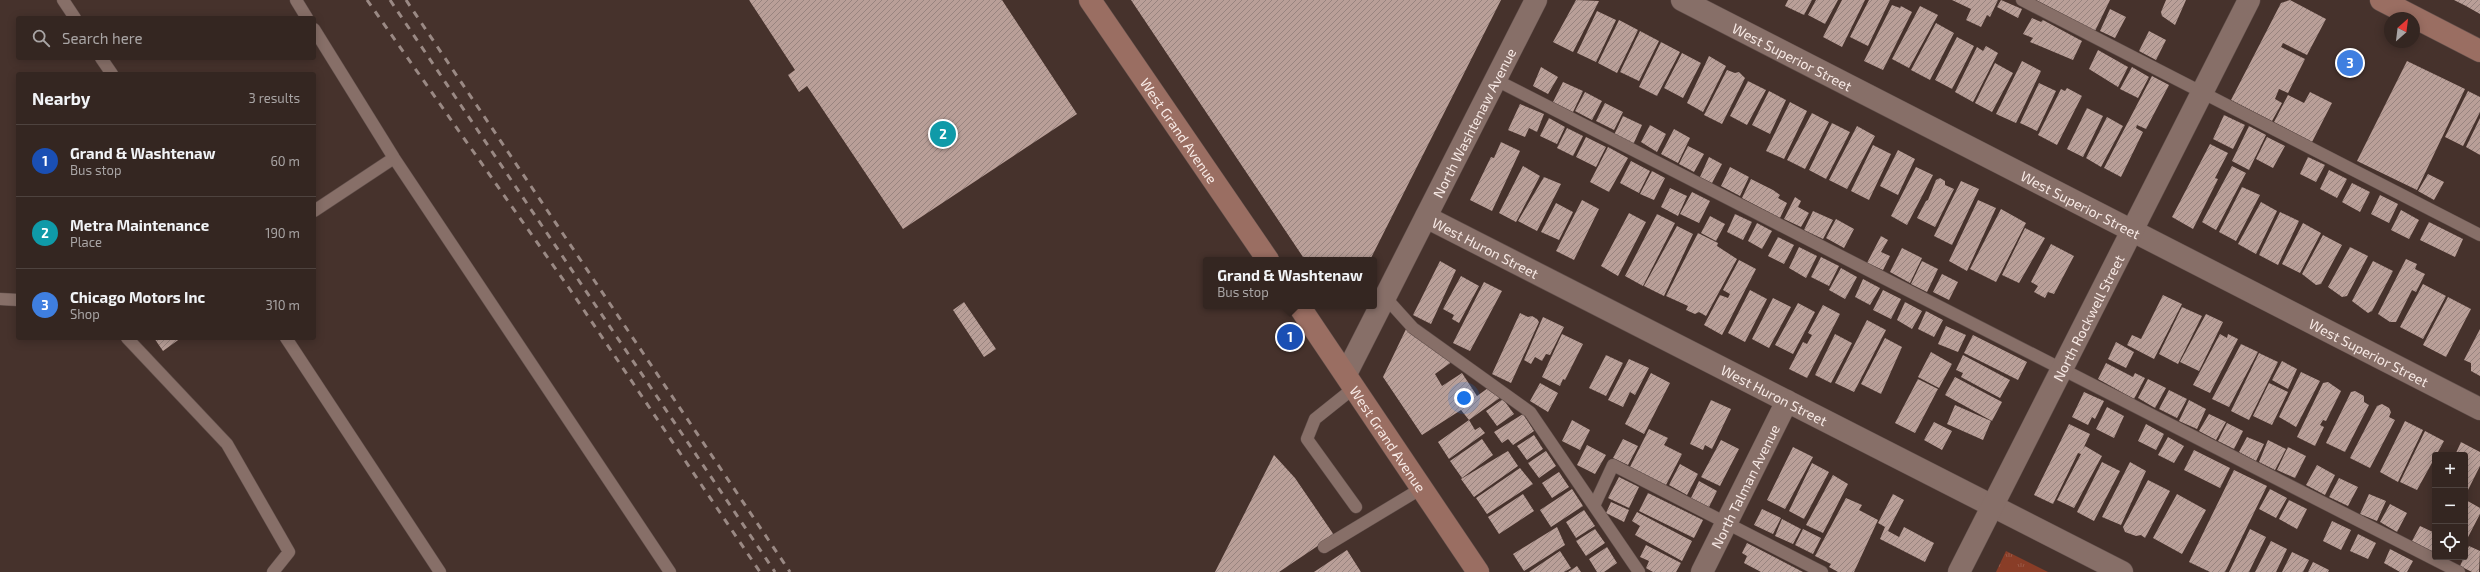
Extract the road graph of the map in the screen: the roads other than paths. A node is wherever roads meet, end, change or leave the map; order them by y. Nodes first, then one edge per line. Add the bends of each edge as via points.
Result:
1 (63, 0) edge
2 (296, 0) edge
3 (1090, 0) edge
4 (1536, 0) edge
5 (1682, 0) edge
6 (2022, 0) edge
7 (2249, 0) edge
8 (2381, 0) edge
9 (74, 16) edge
10 (306, 16) edge
11 (316, 32) edge
12 (2480, 51) edge
13 (102, 60) edge
14 (111, 72) edge
15 (1496, 80) junction
16 (2203, 92) junction
17 (394, 158) junction
18 (316, 210) edge
19 (1426, 217) junction
20 (2132, 231) junction
21 (2480, 235) edge
22 (1266, 257) edge
23 (1385, 296) junction
24 (0, 299) edge
25 (16, 300) edge
26 (1302, 309) edge
27 (129, 340) edge
28 (287, 340) edge
29 (2062, 369) junction
30 (1350, 381) junction
31 (1787, 401) junction
32 (2480, 409) edge
33 (1422, 488) junction
34 (1594, 506) junction
35 (1992, 506) junction
36 (1356, 507) dead end
37 (1726, 523) junction
38 (1324, 547) dead end
39 (272, 572) edge
40 (440, 572) edge
41 (670, 572) edge
42 (1478, 572) edge
43 (1639, 572) edge
44 (1702, 572) edge
45 (1822, 572) edge
46 (1959, 572) edge
47 (2122, 572) edge
48 (2459, 572) edge

1 - 9 lane
2 - 10 lane
3 - 22 main road, West Grand Avenue
4 - 15 street, North Washtenaw Avenue
5 - 20 street, West Superior Street
6 - 16 lane
7 - 16 street, North Rockwell Street
8 - 12 main road
11 - 17 lane
13 - 14 lane
15 - 19 street, North Washtenaw Avenue
15 - 29 lane
16 - 20 street, North Rockwell Street
16 - 21 lane
17 - 18 lane
17 - 41 lane
19 - 23 street, North Washtenaw Avenue
19 - 31 street, West Huron Street
20 - 29 street, North Rockwell Street
20 - 32 street, West Superior Street
23 - 30 street, North Washtenaw Avenue
23 - 34 lane via 1413,328 1530,412
24 - 25 lane
26 - 30 main road, West Grand Avenue
27 - 39 lane via 227,444 289,552
28 - 40 lane
29 - 35 street, North Rockwell Street
29 - 48 lane
30 - 33 main road, West Grand Avenue
30 - 36 lane via 1315,418 1307,438
31 - 35 street, West Huron Street
31 - 37 street, North Talman Avenue
33 - 38 lane
33 - 42 main road, West Grand Avenue
34 - 37 lane via 1613,464
34 - 43 lane
35 - 46 street, North Rockwell Street
35 - 47 street, West Huron Street
37 - 44 street, North Talman Avenue
37 - 45 lane

